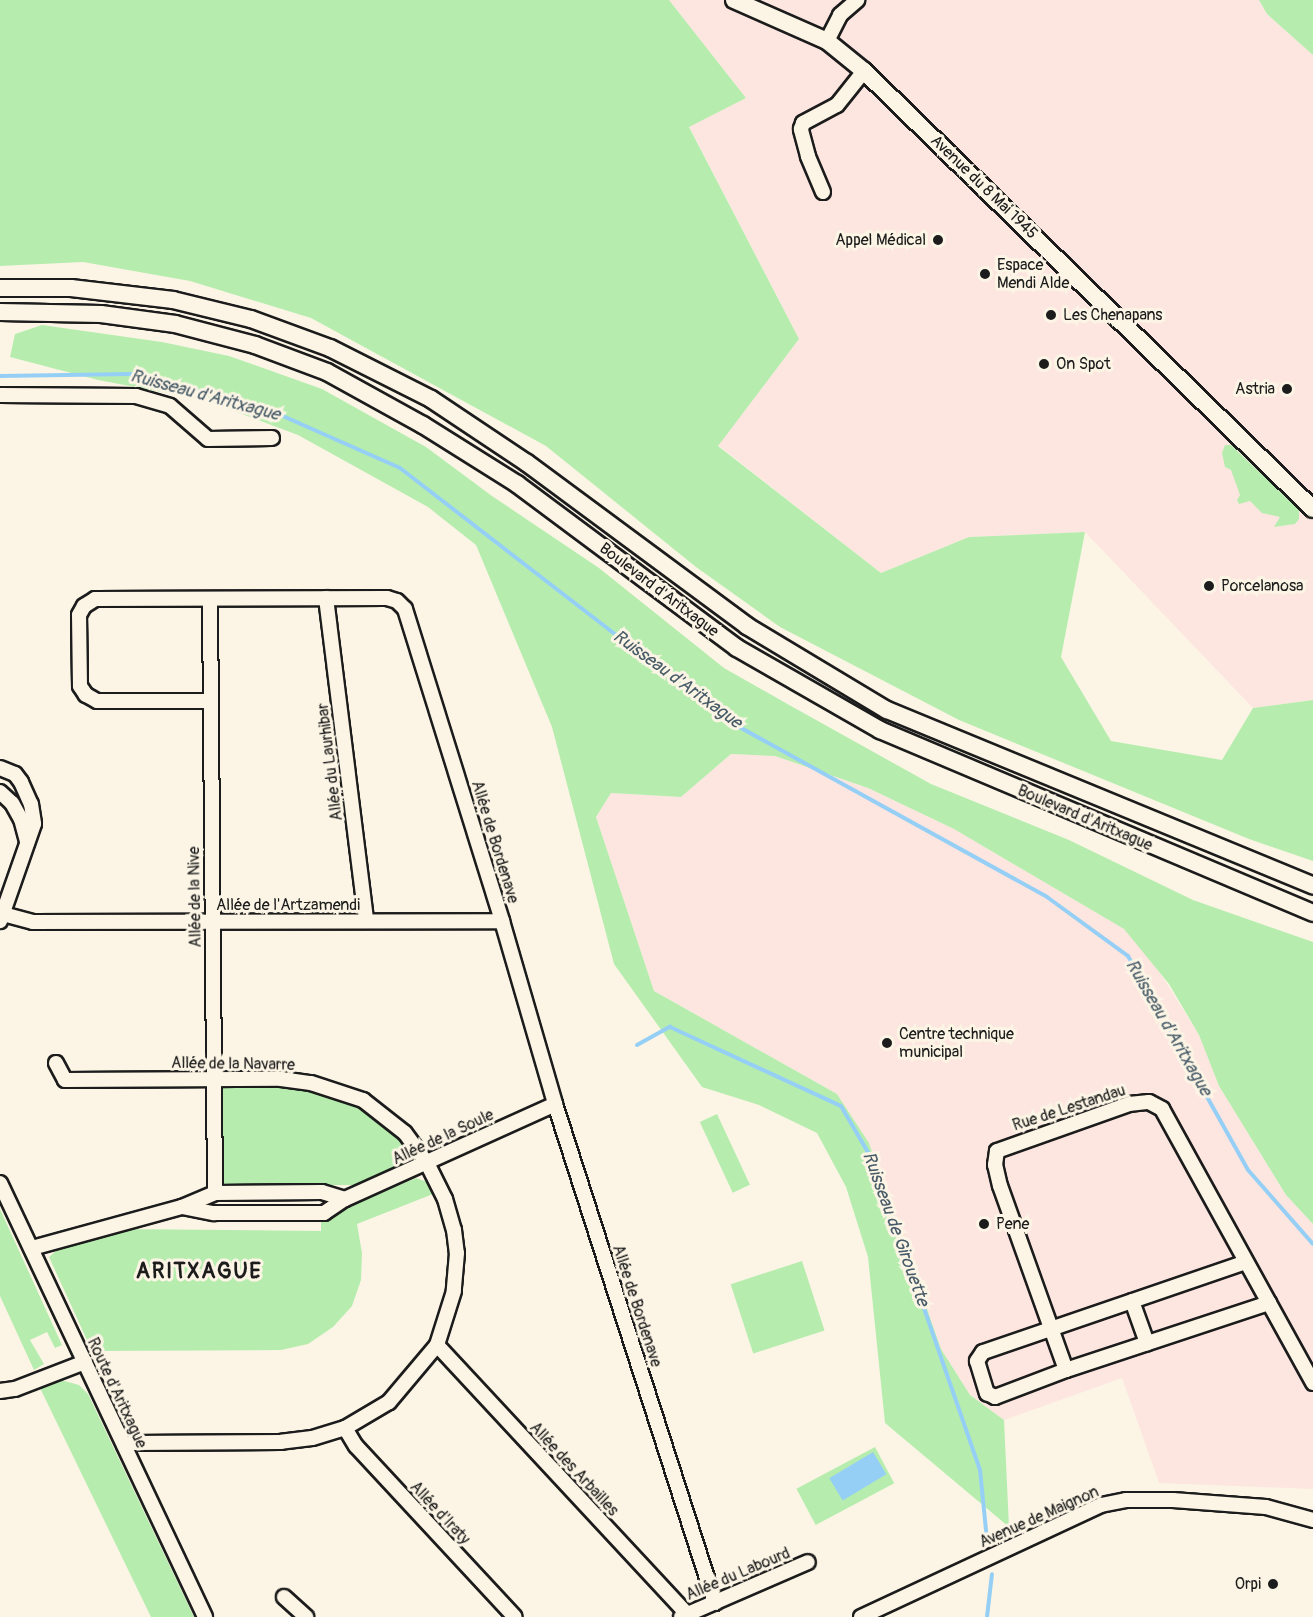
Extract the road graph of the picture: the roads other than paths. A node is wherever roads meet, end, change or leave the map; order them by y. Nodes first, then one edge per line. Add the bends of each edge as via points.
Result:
1 (734, 0) edge
2 (857, 0) edge
3 (827, 40) junction
4 (864, 71) junction
5 (823, 192) dead end
6 (0, 288) edge
7 (0, 312) edge
8 (0, 395) edge
9 (272, 438) dead end
10 (1313, 509) edge
11 (326, 598) junction
12 (210, 600) junction
13 (209, 701) junction
14 (0, 768) edge
15 (0, 792) edge
16 (27, 842) junction
17 (1313, 886) edge
18 (1313, 913) edge
19 (1, 917) edge
20 (212, 921) junction
21 (366, 921) junction
22 (502, 921) junction
23 (56, 1063) dead end
24 (213, 1079) junction
25 (555, 1104) junction
26 (427, 1163) junction
27 (0, 1183) edge
28 (215, 1193) junction
29 (345, 1199) junction
30 (182, 1207) junction
31 (32, 1248) junction
32 (1246, 1262) junction
33 (1132, 1301) junction
34 (1269, 1303) junction
35 (1051, 1329) junction
36 (1147, 1343) junction
37 (437, 1345) junction
38 (85, 1362) junction
39 (1066, 1370) junction
40 (1313, 1383) edge
41 (0, 1391) edge
42 (345, 1428) junction
43 (124, 1446) junction
44 (1313, 1520) edge
45 (808, 1562) dead end
46 (284, 1597) dead end
47 (715, 1603) junction
48 (684, 1616) edge
49 (205, 1617) edge
50 (306, 1617) edge
51 (515, 1617) edge
52 (861, 1617) edge

1 - 3 main road, Avenue du 8 Mai 1945
2 - 3 street via 840,15
3 - 4 main road, Avenue du 8 Mai 1945
4 - 5 street via 837,105 803,123 801,137
4 - 10 main road, Avenue du 8 Mai 1945
6 - 17 main road, Boulevard d'Aritxague via 71,288 174,300 251,319 330,348 431,399 527,463 747,626 887,710
7 - 18 main road, Boulevard d'Aritxague via 101,314 175,324 255,345 327,372 423,425 516,484 737,648 880,730
8 - 9 street via 136,396 170,406 208,439
11 - 12 street, Allée de Bordenave
11 - 21 street, Allée du Laurhibar
11 - 22 street, Allée de Bordenave via 387,598 405,609
12 - 13 street, Allée de la Nive
12 - 13 street, Allée de Bordenave via 96,599 84,606 79,615 80,686 86,695 97,701
13 - 20 street, Allée de la Nive
14 - 16 street via 15,774 31,804 33,824
15 - 16 street via 21,819
16 - 19 street
19 - 20 street, Allée de l'Artzamendi via 33,922
20 - 21 street, Allée de l'Artzamendi
20 - 24 street, Allée de la Nive
21 - 22 street, Allée de l'Artzamendi
22 - 25 street, Allée de Bordenave
23 - 24 street, Allée de la Navarre via 65,1080
24 - 26 street, Allée de la Navarre via 311,1083 363,1100 405,1133
24 - 28 street, Allée de la Nive
25 - 26 street, Allée de la Soule
25 - 47 street, Allée de Bordenave
26 - 29 street, Allée de la Soule
26 - 37 street, Allée de la Navarre via 445,1199 457,1253 454,1291
27 - 31 street, Route d'Aritxague
28 - 29 street, Allée de la Soule via 322,1192
28 - 30 street, Allée de la Soule
29 - 30 street, Allée de la Soule via 324,1213 214,1213
30 - 31 street, Allée de la Soule
31 - 38 street, Route d'Aritxague
32 - 33 street
32 - 34 street, Rue de Lestandau
32 - 35 street, Rue de Lestandau via 1162,1109 1149,1102 1129,1104 1011,1144 997,1151 995,1165
33 - 35 street
33 - 36 street
34 - 36 street
34 - 40 street, Rue de Lestandau
35 - 39 street, Rue de Lestandau
35 - 39 street via 983,1352 977,1361 987,1393 995,1397
36 - 39 street
37 - 42 street, Allée de la Navarre via 389,1402
37 - 48 street, Allée des Arbailles
38 - 41 street
38 - 43 street, Route d'Aritxague
42 - 43 street, Allée de la Navarre via 281,1442
42 - 51 street, Allée d'Iraty via 356,1446
43 - 49 street, Route d'Aritxague
44 - 52 street, Avenue de Maignon via 1266,1508 1173,1500 1126,1500 1101,1505
45 - 47 street, Allée du Labourd
46 - 50 street
47 - 48 street, Allée du Labourd

